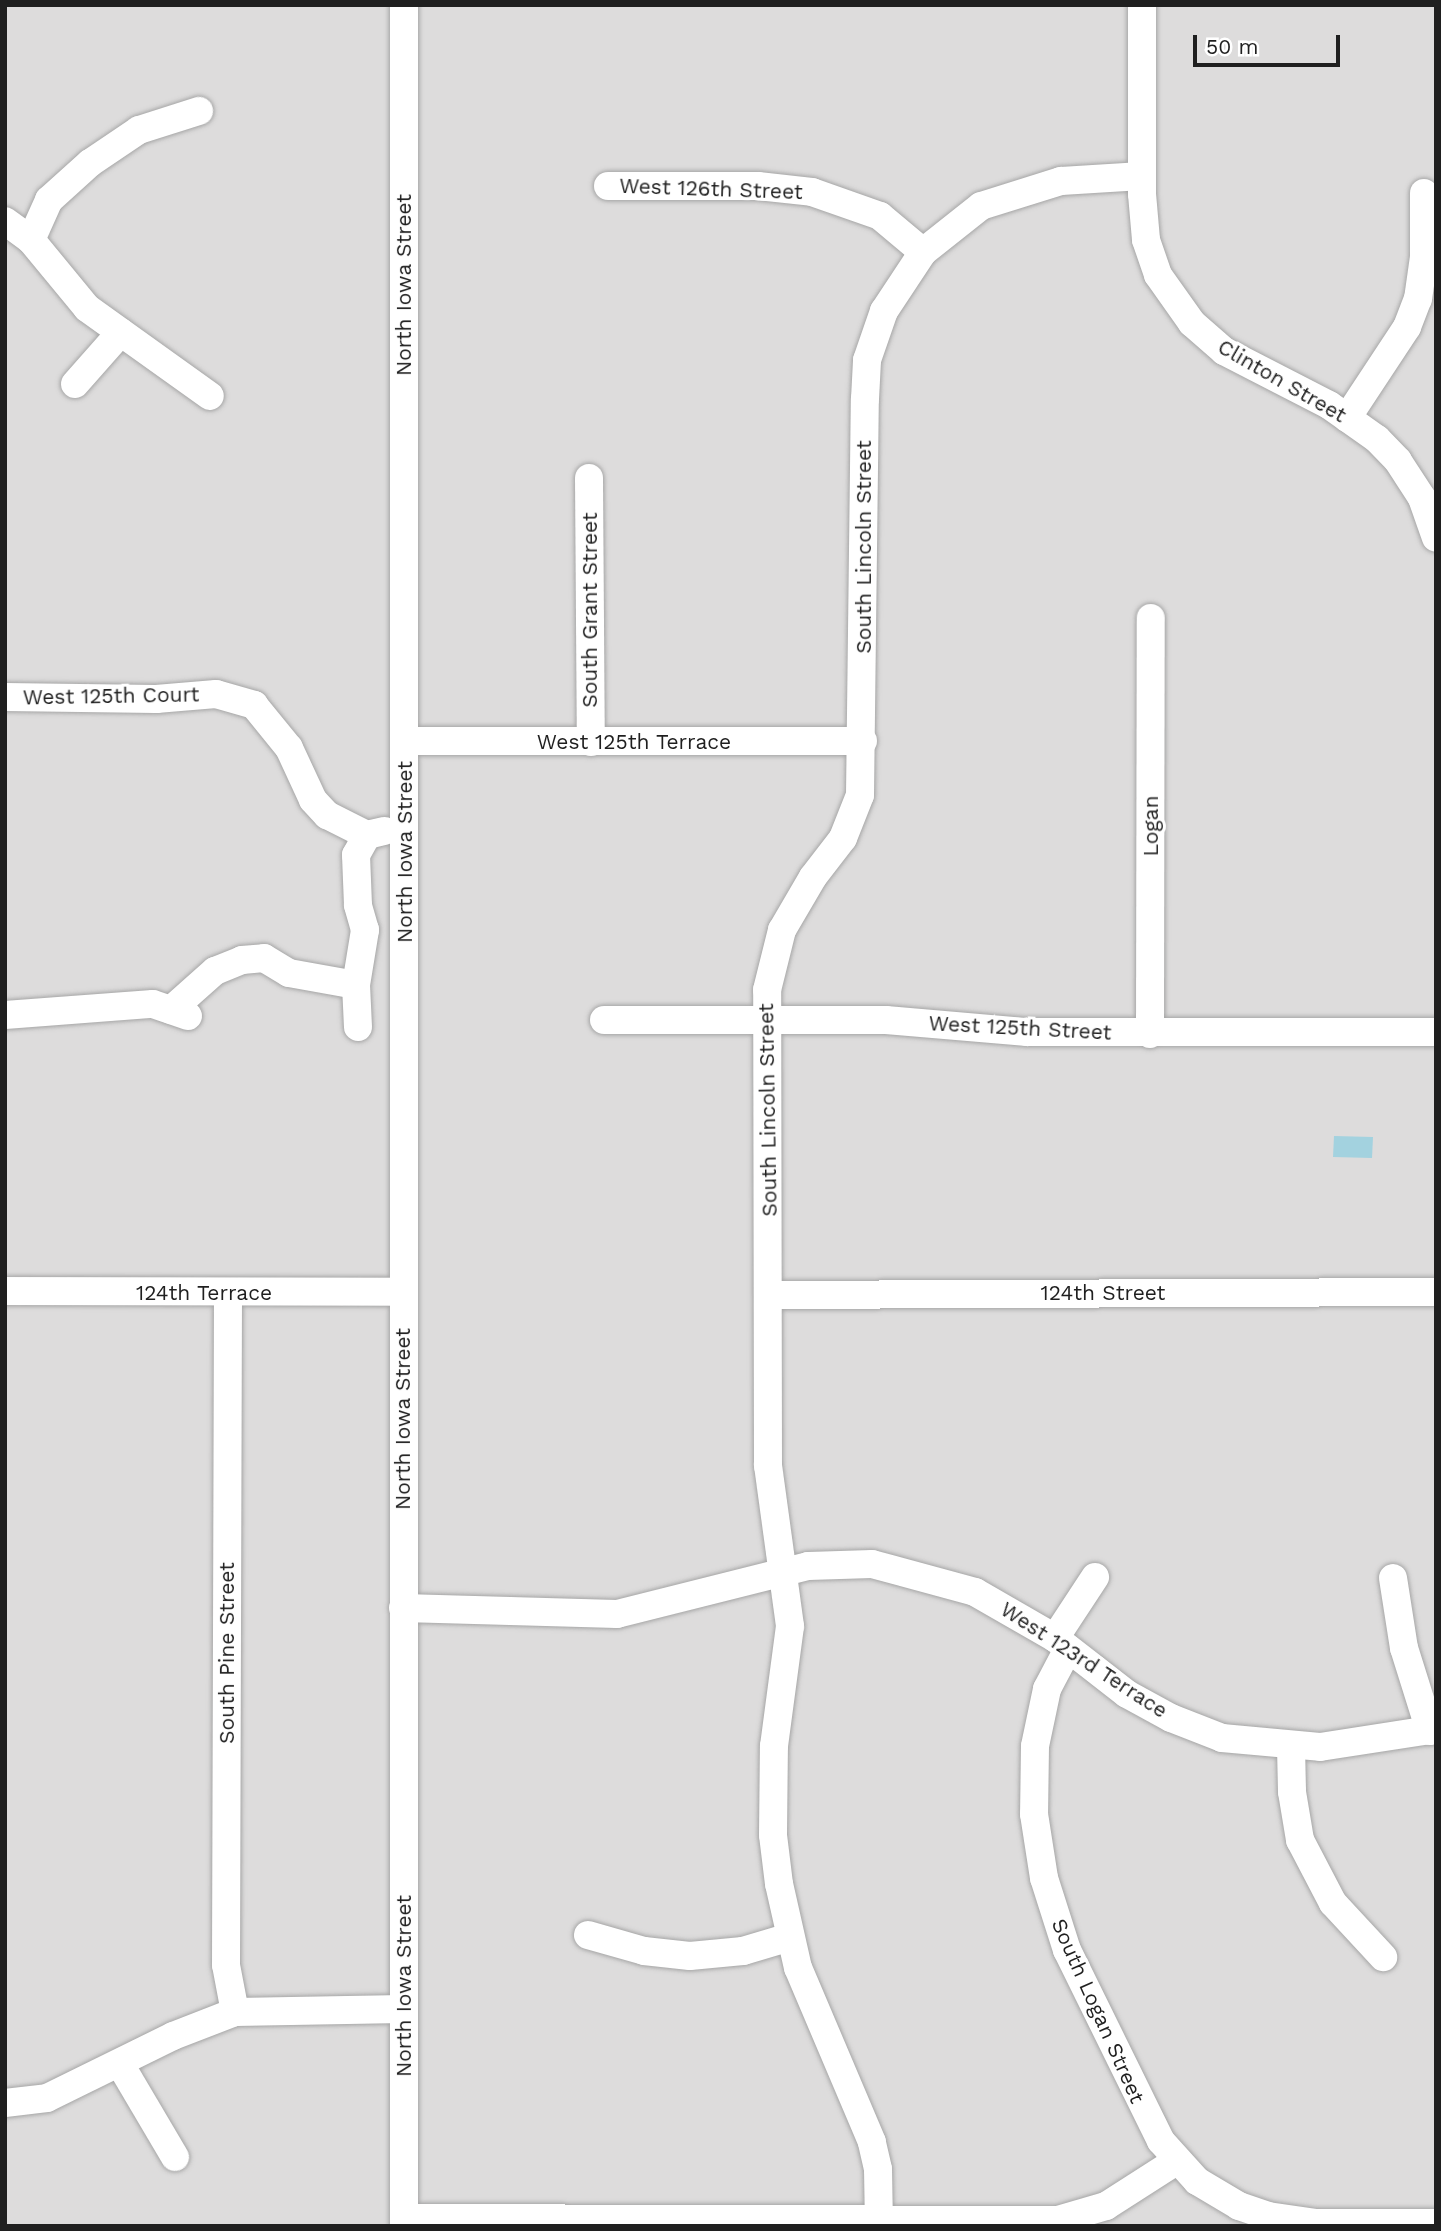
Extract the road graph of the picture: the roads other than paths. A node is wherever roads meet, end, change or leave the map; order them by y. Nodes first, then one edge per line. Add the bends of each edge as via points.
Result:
1 (404, 5) edge
2 (1142, 5) edge
3 (199, 111) dead end
4 (1142, 176) junction
5 (608, 186) dead end
6 (1424, 193) dead end
7 (5, 221) edge
8 (32, 240) junction
9 (923, 252) junction
10 (121, 332) junction
11 (75, 384) dead end
12 (210, 396) dead end
13 (1346, 418) junction
14 (589, 478) dead end
15 (1436, 538) edge
16 (1151, 618) dead end
17 (5, 697) edge
18 (405, 740) junction
19 (863, 741) junction
20 (591, 743) junction
21 (405, 826) junction
22 (367, 835) junction
23 (356, 985) junction
24 (5, 1015) edge
25 (767, 1018) junction
26 (604, 1020) dead end
27 (358, 1027) dead end
28 (1436, 1032) edge
29 (1150, 1034) junction
30 (5, 1291) edge
31 (403, 1292) junction
32 (1436, 1292) edge
33 (228, 1294) junction
34 (770, 1294) junction
35 (784, 1571) junction
36 (1095, 1577) dead end
37 (1393, 1578) dead end
38 (403, 1608) junction
39 (1061, 1644) junction
40 (1433, 1730) edge
41 (1291, 1747) junction
42 (587, 1935) dead end
43 (790, 1937) junction
44 (1383, 1957) dead end
45 (403, 2009) junction
46 (235, 2012) junction
47 (120, 2064) junction
48 (5, 2103) edge
49 (175, 2157) dead end
50 (1176, 2161) junction
51 (879, 2221) edge
52 (404, 2222) edge
53 (1436, 2223) edge

1 - 18 street, North Iowa Street
2 - 4 street, Clinton Street
3 - 8 street via 139,130 90,163 49,201
4 - 9 street, South Lincoln Street via 1027,188 981,206
4 - 13 street, Clinton Street via 1150,252 1171,298 1192,323 1224,351
5 - 9 street, West 126th Street via 812,192 880,216
6 - 13 street via 1424,257 1418,299 1407,327
7 - 8 street
8 - 10 street via 87,308
9 - 19 street, South Lincoln Street via 884,311 867,360
10 - 11 street
10 - 12 street
13 - 15 street, Clinton Street via 1398,461 1422,498
14 - 20 street, South Grant Street
16 - 29 street, Logan
17 - 22 street, West 125th Court via 156,699 216,694 254,705 289,748 313,800 327,815
18 - 20 street, West 125th Terrace
18 - 21 street, North Iowa Street
19 - 20 street, West 125th Terrace
19 - 25 street, South Lincoln Street via 855,814 782,930 766,989
21 - 22 street
21 - 31 street, North Iowa Street
22 - 23 street via 356,855 358,905 365,930
23 - 24 street via 289,973 264,958 242,960 215,971 179,1013 153,1004
23 - 27 street
25 - 26 street, West 125th Street
25 - 29 street, West 125th Street
25 - 34 street, South Lincoln Street
28 - 29 street, West 125th Street
30 - 33 street, 124th Terrace
31 - 33 street, 124th Terrace
31 - 38 street, North Iowa Street
32 - 34 street, 124th Street
33 - 46 street, South Pine Street via 226,1965
34 - 35 street, South Lincoln Street via 768,1466
35 - 38 street, West 123rd Terrace via 617,1614
35 - 39 street, West 123rd Terrace via 872,1564 915,1575 975,1592
35 - 43 street, South Lincoln Street via 789,1655 772,1786 779,1884
36 - 39 street, South Logan Street
37 - 40 street via 1404,1648
38 - 45 street, North Iowa Street
39 - 41 street, West 123rd Terrace via 1107,1680 1171,1718 1222,1738
39 - 50 street, South Logan Street via 1035,1746 1034,1814 1044,1878 1067,1950 1146,2114
40 - 41 street, West 123rd Terrace via 1366,1743
41 - 44 street via 1300,1840 1333,1903
42 - 43 street via 644,1951 690,1956 743,1951
43 - 51 street, South Lincoln Street via 808,1996 872,2141
45 - 46 street
45 - 52 street, North Iowa Street
46 - 47 street via 173,2036
47 - 48 street via 47,2098
47 - 49 street
50 - 51 street, North Iowa Street via 1130,2193 1082,2216
50 - 53 street, South Logan Street via 1219,2196 1268,2216 1317,2223
51 - 52 street, North Iowa Street

